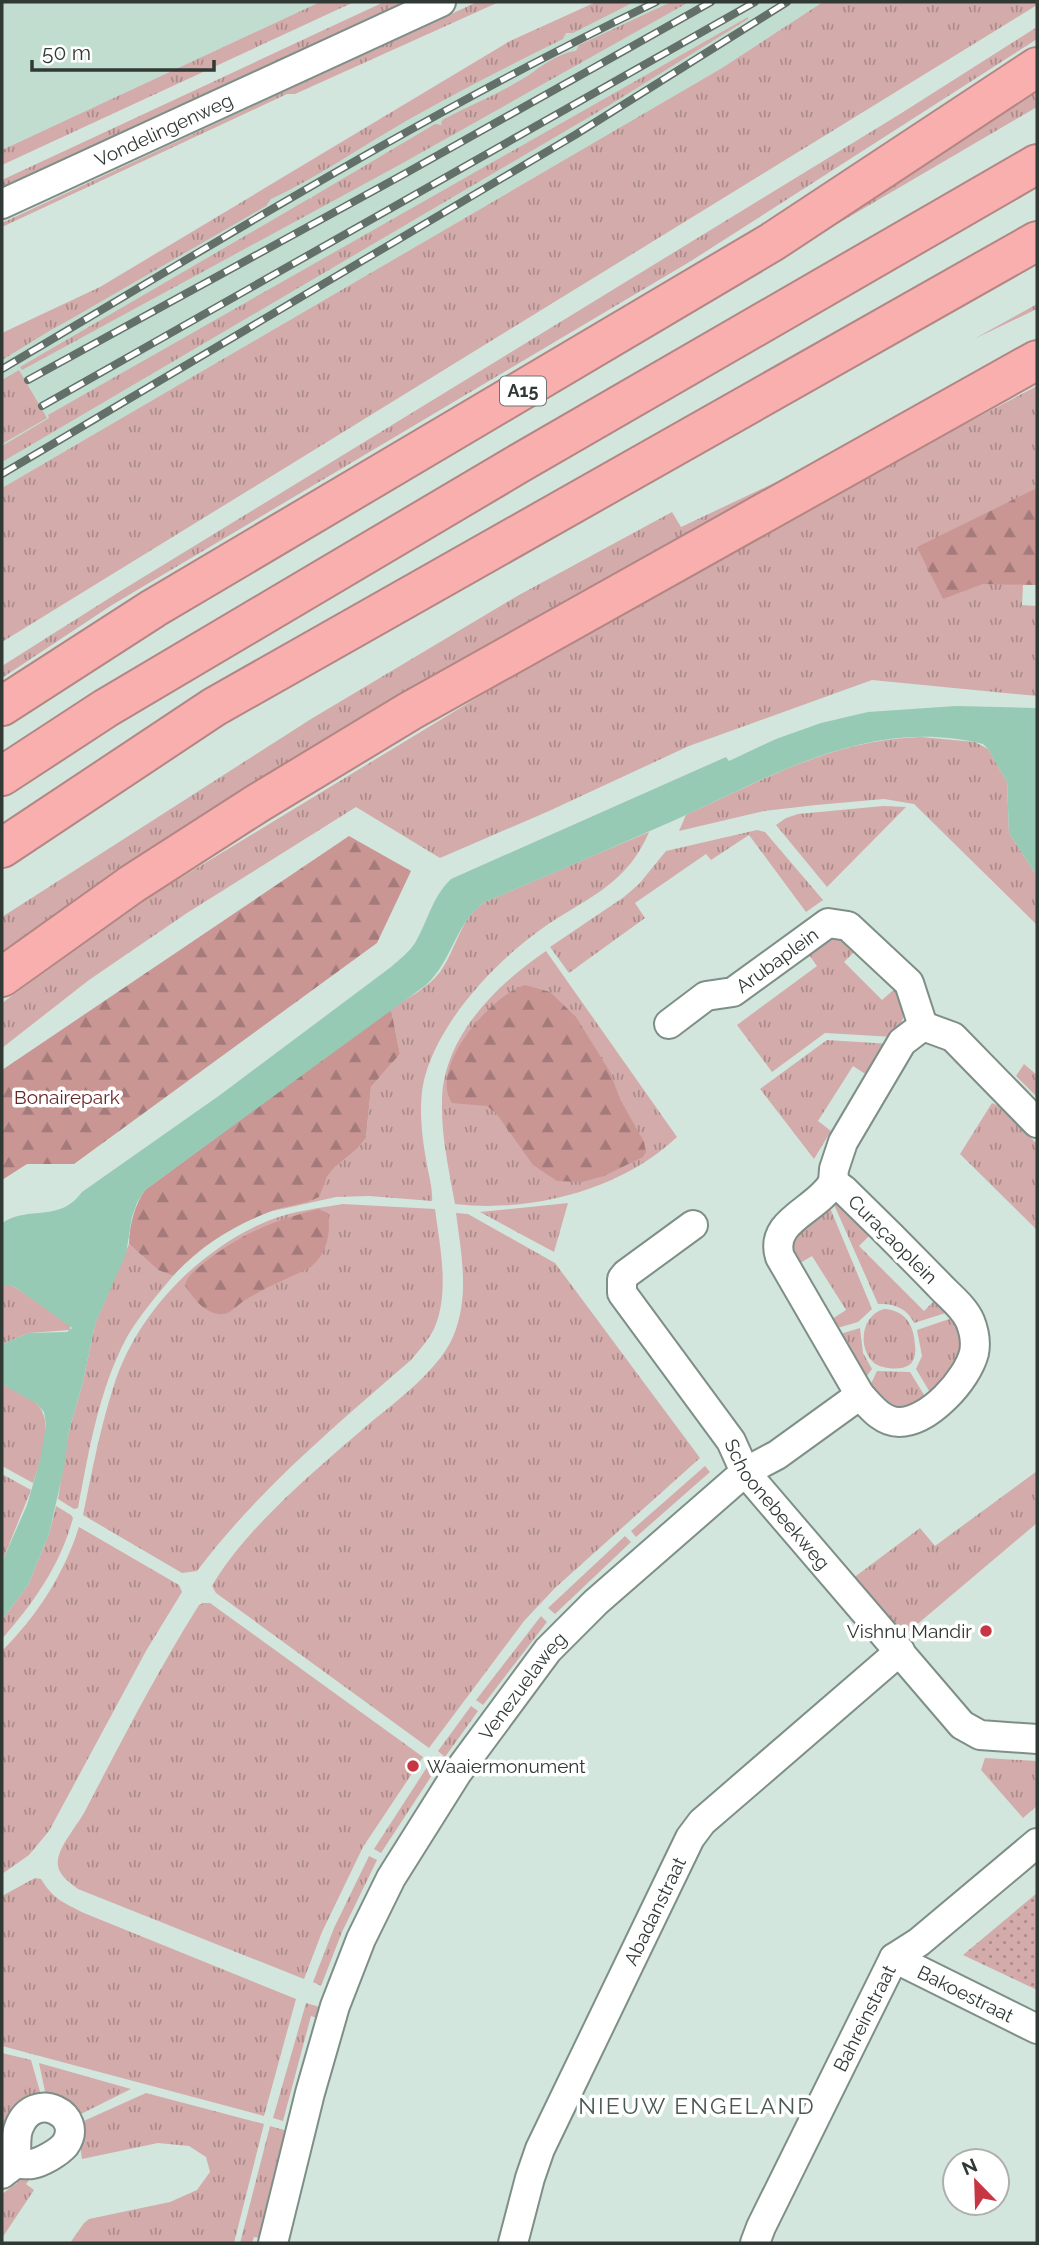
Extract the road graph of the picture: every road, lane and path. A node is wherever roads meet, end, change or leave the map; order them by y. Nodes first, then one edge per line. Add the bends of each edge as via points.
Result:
1 (441, 2) edge
2 (1037, 66) edge
3 (1037, 164) edge
4 (2, 204) edge
5 (1037, 241) edge
6 (1037, 360) edge
7 (2, 706) edge
8 (2, 776) edge
9 (2, 848) edge
10 (2, 977) edge
11 (669, 1024) dead end
12 (923, 1026) junction
13 (1037, 1123) edge
14 (833, 1182) junction
15 (693, 1225) dead end
16 (860, 1395) junction
17 (745, 1472) junction
18 (900, 1651) junction
19 (1037, 1739) edge
20 (1037, 1843) edge
21 (894, 1958) junction
22 (1037, 2029) edge
23 (273, 2243) edge
24 (513, 2243) edge
25 (755, 2243) edge

1 - 4 street, Vondelingenweg
2 - 7 highway, A15 via 772,242 166,601
3 - 8 highway via 482,485 106,708
5 - 9 highway via 214,706
6 - 10 highway via 410,711 132,884
11 - 12 street, Arubaplein via 706,996 733,992 834,922 848,926 909,983
12 - 13 street via 953,1037
12 - 14 street via 902,1042 843,1142
14 - 16 street, Curaçaoplein via 827,1195 787,1225 777,1250
14 - 16 street, Curaçaoplein via 963,1310 974,1335 975,1350 968,1369 954,1389 916,1418 889,1420
15 - 17 street, Schoonebeekweg via 626,1274 621,1293 732,1441
16 - 17 street, Venezuelaweg via 777,1455
17 - 18 street, Schoonebeekweg
17 - 23 street, Venezuelaweg via 548,1650 424,1823 361,1939 335,2006
18 - 19 street, Schoonebeekweg via 971,1732
18 - 24 street, Abadanstraat via 702,1822 690,1838 540,2149
20 - 21 street, Bahreinstraat
21 - 22 street, Bakoestraat
21 - 25 street, Bahreinstraat

